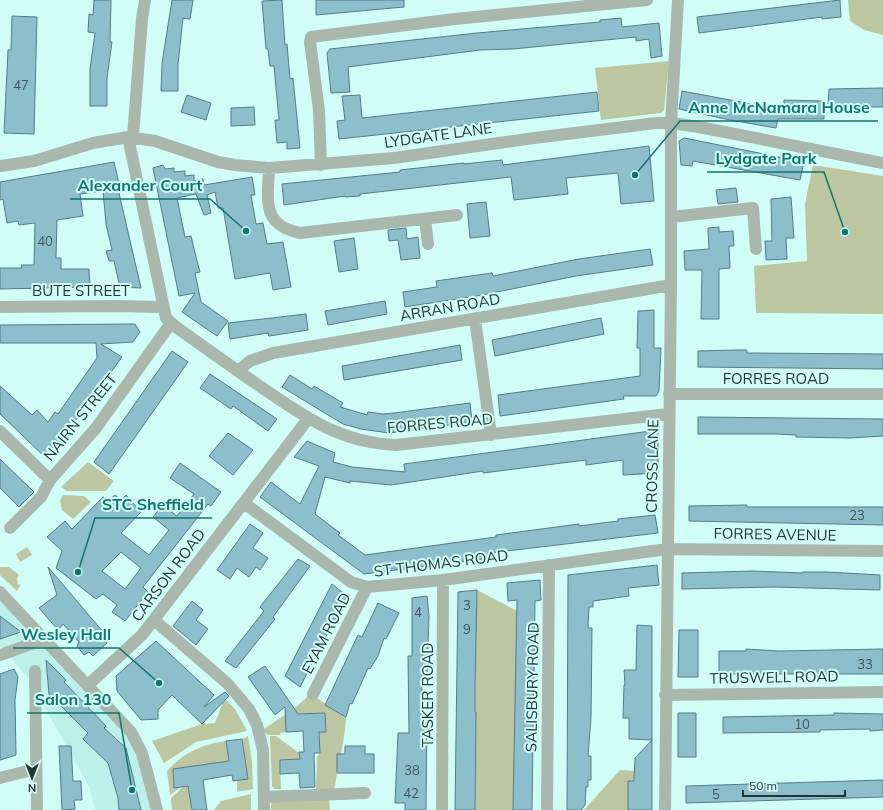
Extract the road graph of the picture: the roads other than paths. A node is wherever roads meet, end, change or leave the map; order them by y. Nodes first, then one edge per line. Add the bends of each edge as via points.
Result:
1 (145, 0) edge
2 (647, 0) edge
3 (678, 0) edge
4 (671, 123) junction
5 (130, 137) junction
6 (883, 163) edge
7 (321, 165) junction
8 (0, 166) edge
9 (269, 168) junction
10 (457, 215) dead end
11 (671, 217) junction
12 (424, 219) junction
13 (428, 244) dead end
14 (756, 249) dead end
15 (671, 285) junction
16 (0, 307) edge
17 (162, 307) junction
18 (475, 319) junction
19 (171, 323) junction
20 (238, 371) junction
21 (669, 394) junction
22 (883, 394) edge
23 (668, 414) junction
24 (308, 419) junction
25 (0, 431) edge
26 (490, 435) junction
27 (50, 480) junction
28 (244, 503) junction
29 (10, 528) dead end
30 (667, 549) junction
31 (883, 551) edge
32 (549, 565) junction
33 (443, 580) junction
34 (367, 587) junction
35 (0, 592) edge
36 (154, 620) junction
37 (45, 639) junction
38 (0, 655) edge
39 (35, 671) dead end
40 (88, 685) junction
41 (883, 692) edge
42 (313, 694) dead end
43 (665, 695) junction
44 (36, 769) junction
45 (0, 778) edge
46 (365, 793) dead end
47 (264, 797) junction
48 (37, 810) edge
49 (157, 810) edge
50 (264, 810) edge
51 (442, 810) edge
52 (547, 810) edge
53 (665, 810) edge

1 - 5 street
2 - 7 street via 455,19 312,37 310,42
3 - 4 street, CROSS LANE
4 - 6 street, LYDGATE LANE
4 - 7 street, LYDGATE LANE
4 - 11 street, CROSS LANE
5 - 8 street, LYDGATE LANE via 94,143 34,161
5 - 9 street, LYDGATE LANE via 155,141 218,162
5 - 17 street
7 - 9 street, LYDGATE LANE
9 - 12 street via 268,206 272,218 279,226 289,231 300,233
10 - 12 street
11 - 14 street via 753,208
11 - 15 street, CROSS LANE
12 - 13 street
15 - 18 street, ARRAN ROAD
15 - 21 street, CROSS LANE
16 - 17 street, BUTE STREET
17 - 19 street, FORRES ROAD
18 - 20 street, ARRAN ROAD via 273,353 255,358
18 - 26 street
19 - 20 street, FORRES ROAD
19 - 27 street, NAIRN STREET via 96,428
20 - 24 street, FORRES ROAD
21 - 22 street, FORRES ROAD
21 - 23 street, CROSS LANE
23 - 26 street, FORRES ROAD
23 - 30 street, CROSS LANE
24 - 26 street, FORRES ROAD via 347,437 384,444 424,443
24 - 28 street, CARSON ROAD
25 - 27 street
27 - 29 street, NAIRN STREET via 41,497
28 - 34 street, ST THOMAS ROAD via 350,582
28 - 36 street, CARSON ROAD
30 - 31 street, FORRES AVENUE
30 - 32 street, ST THOMAS ROAD
30 - 43 street, CROSS LANE
32 - 33 street, ST THOMAS ROAD
32 - 52 street, SALISBURY ROAD
33 - 34 street, ST THOMAS ROAD
33 - 51 street, TASKER ROAD
34 - 42 street, EYAM ROAD
35 - 37 street
36 - 40 street, CARSON ROAD via 139,639
36 - 47 street via 228,684 249,709 262,744
37 - 38 street
37 - 40 street
39 - 44 street
40 - 49 street via 136,738
41 - 43 street, TRUSWELL ROAD
43 - 53 street, CROSS LANE
44 - 45 street
44 - 48 street
46 - 47 street
47 - 50 street

